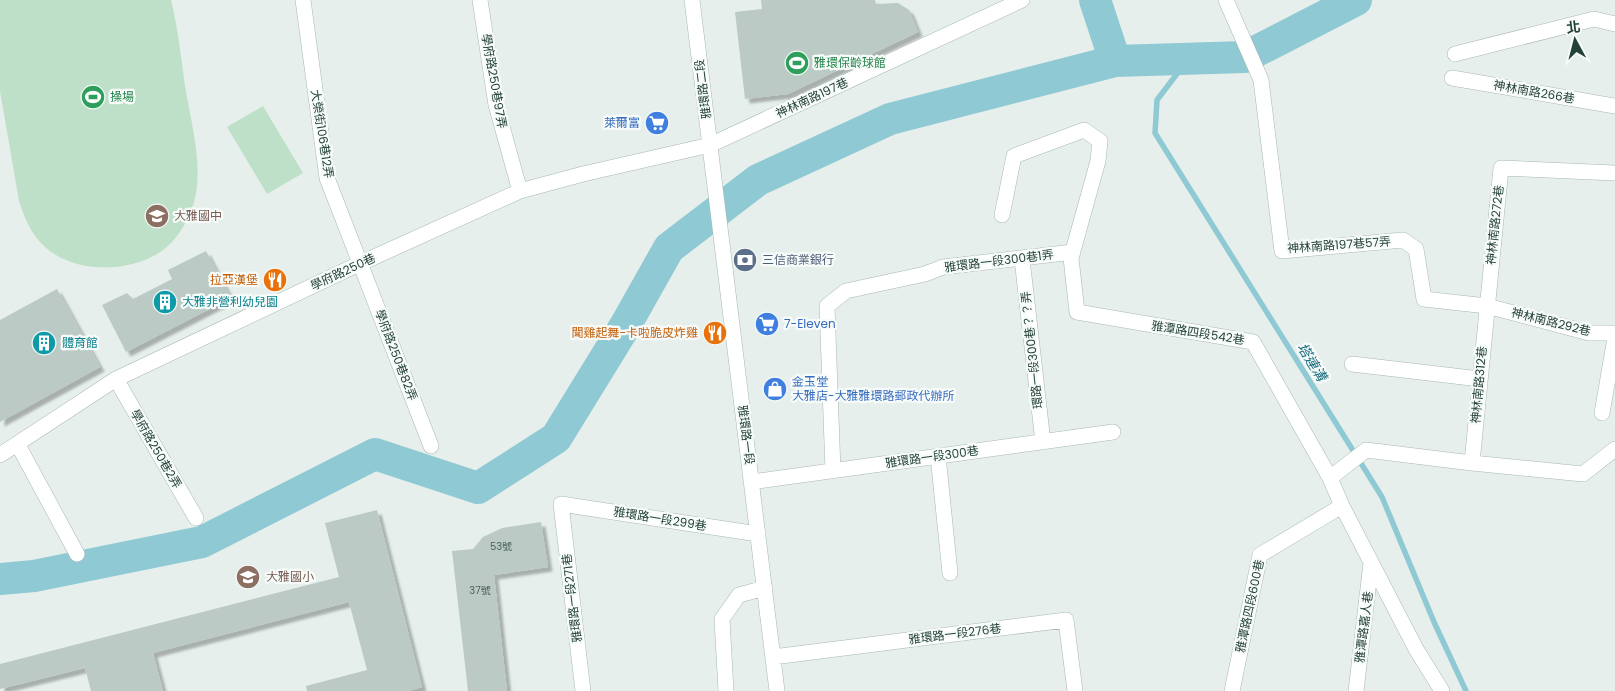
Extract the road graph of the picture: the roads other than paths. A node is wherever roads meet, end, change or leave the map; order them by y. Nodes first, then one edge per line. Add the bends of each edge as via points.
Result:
1 (303, 0) edge
2 (480, 0) edge
3 (692, 0) edge
4 (1022, 0) edge
5 (1226, 0) edge
6 (1615, 24) edge
7 (1455, 54) dead end
8 (1452, 78) dead end
9 (1615, 106) edge
10 (710, 145) junction
11 (1615, 173) edge
12 (714, 179) joint
13 (520, 191) junction
14 (1002, 215) dead end
15 (1073, 252) junction
16 (1022, 259) junction
17 (361, 263) junction
18 (1487, 306) junction
19 (1615, 333) edge
20 (1615, 338) edge
21 (1352, 364) dead end
22 (1480, 379) junction
23 (116, 380) junction
24 (1602, 413) dead end
25 (1113, 432) dead end
26 (1043, 442) junction
27 (18, 444) junction
28 (431, 446) dead end
29 (1615, 450) edge
30 (0, 454) edge
31 (938, 456) junction
32 (1472, 464) junction
33 (833, 471) junction
34 (1330, 478) junction
35 (751, 482) junction
36 (561, 504) joint
37 (1342, 506) junction
38 (196, 518) dead end
39 (758, 534) junction
40 (77, 554) dead end
41 (1371, 563) junction
42 (950, 573) dead end
43 (765, 588) junction
44 (773, 657) junction
45 (583, 691) edge
46 (726, 691) edge
47 (777, 691) edge
48 (1075, 691) edge
49 (1232, 691) edge
50 (1356, 691) edge
51 (1442, 691) edge

1 - 17 street, 大榮街106巷12弄 via 327,178
2 - 13 street, 學府路250巷97弄 via 496,105
3 - 10 street, 雅環路二段
4 - 10 street, 神林南路197巷
5 - 18 street, 神林南路197巷57弄 via 1261,80 1282,251 1403,240 1416,249 1424,299
6 - 7 street via 1594,19
8 - 9 street, 神林南路266巷
10 - 12 street, 雅環路二段
10 - 13 street, 學府路250巷
11 - 18 street, 神林南路272巷 via 1501,168
12 - 35 street, 雅環路一段
13 - 17 street, 學府路250巷
14 - 15 street, 雅潭路四段542巷 via 1014,156 1084,130 1100,141 1098,161
15 - 16 street, 雅環路一段300巷1弄
15 - 34 street, 雅潭路四段542巷 via 1077,312 1253,342
16 - 26 street, 環路一段300巷？？弄
16 - 33 street, 雅環路一段300巷1弄 via 943,267 846,291 827,306
17 - 23 street, 學府路250巷
17 - 28 street, 學府路250巷82弄
18 - 19 street, 神林南路292巷 via 1589,333
18 - 22 street, 神林南路312巷
20 - 24 street
21 - 22 street
22 - 32 street, 神林南路312巷
23 - 27 street, 學府路250巷
23 - 38 street, 學府路250巷2弄
25 - 26 street, 雅環路一段300巷
26 - 31 street, 雅環路一段300巷
27 - 30 street, 學府路250巷
27 - 40 street
29 - 32 street via 1583,474
31 - 33 street, 雅環路一段300巷
31 - 42 street
32 - 34 street via 1366,450
33 - 35 street, 雅環路一段300巷
34 - 37 street, 雅潭路四段542巷
35 - 39 street, 雅環路一段
36 - 39 street, 雅環路一段299巷
36 - 45 street, 雅環路一段271巷
37 - 41 street, 雅潭路四段542巷
37 - 49 street, 雅潭路四段600巷 via 1260,556
39 - 43 street, 雅環路一段
41 - 50 street, 雅潭路嘉人巷
41 - 51 street, 雅潭路四段542巷
43 - 44 street, 雅環路一段
43 - 46 street via 739,595 722,620
44 - 47 street, 雅環路一段
44 - 48 street, 雅環路一段276巷 via 1066,620

